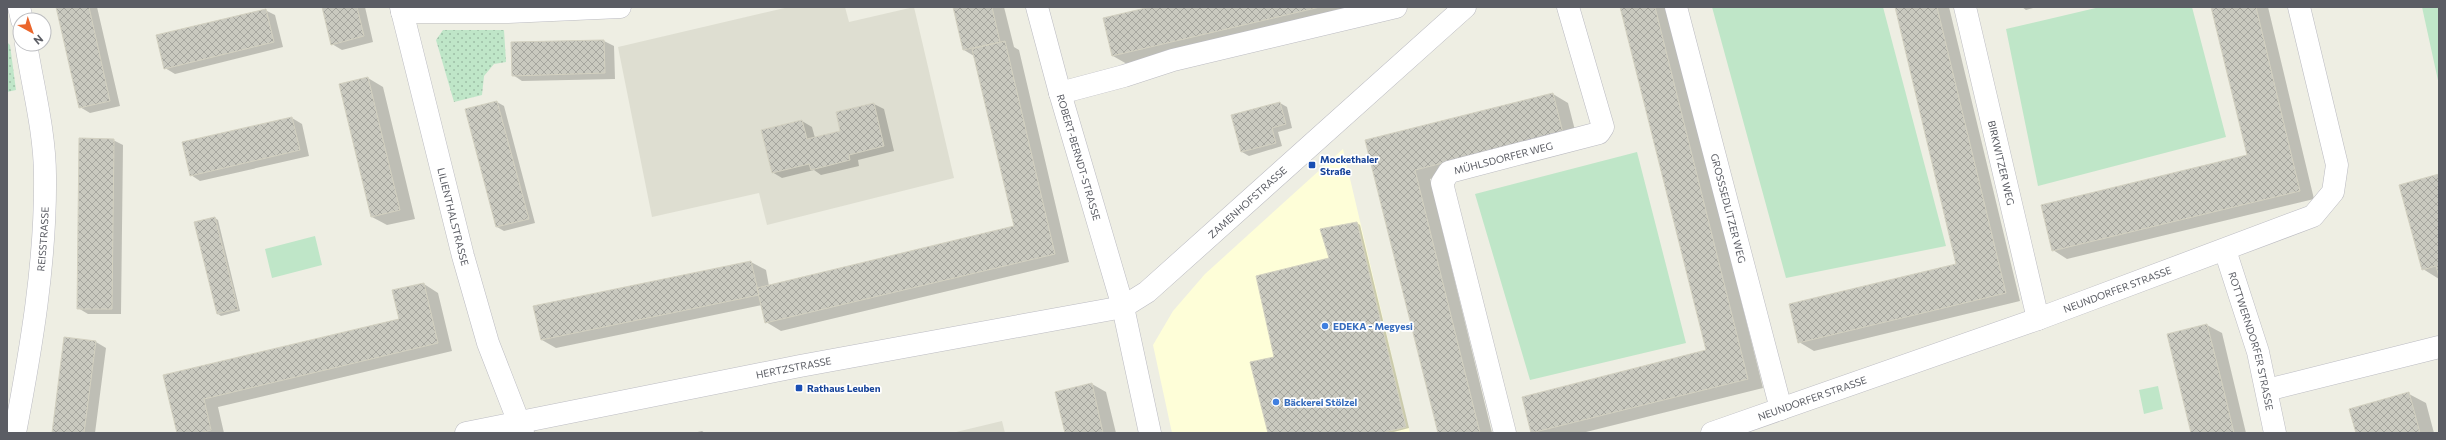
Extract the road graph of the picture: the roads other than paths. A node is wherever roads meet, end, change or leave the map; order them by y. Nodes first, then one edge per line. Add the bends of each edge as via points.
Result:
1 (620, 7) edge
2 (1038, 7) edge
3 (1396, 7) edge
4 (1464, 7) edge
5 (1568, 7) edge
6 (1676, 7) edge
7 (1964, 7) edge
8 (2299, 7) edge
9 (401, 10) edge
10 (27, 52) edge
11 (1060, 93) junction
12 (2225, 250) junction
13 (1123, 307) junction
14 (2038, 319) junction
15 (2439, 347) edge
16 (2267, 390) junction
17 (1781, 409) junction
18 (521, 428) edge
19 (15, 433) edge
20 (466, 433) edge
21 (1150, 433) edge
22 (1505, 433) edge
23 (1712, 433) edge
24 (2275, 433) edge

1 - 9 street via 508,12
2 - 11 street, ROBERT-BERNDT-STRASSE
3 - 11 street via 1173,60
4 - 13 street, ZAMENHOFSTRASSE via 1147,292
5 - 22 street, MÜHLSDORFER WEG via 1603,127 1599,133 1449,172 1442,183
6 - 17 street, GROSSSEDLITZER WEG
7 - 14 street, BIRKWITZER WEG
8 - 12 street, NEUNDORFER STRASSE via 2337,165 2333,192 2313,216
9 - 18 street, LILIENTHALSTRASSE via 463,256 488,343
10 - 19 street, REISSTRASSE via 45,175 38,289
11 - 13 street, ROBERT-BERNDT-STRASSE
12 - 14 street, NEUNDORFER STRASSE
12 - 16 street, ROTTWERNDORFER STRASSE via 2258,352
13 - 18 street, HERTZSTRASSE via 800,366
13 - 21 street
14 - 17 street, NEUNDORFER STRASSE
15 - 16 street
16 - 24 street, ROTTWERNDORFER STRASSE
17 - 23 street, NEUNDORFER STRASSE
18 - 20 street, HERTZSTRASSE

